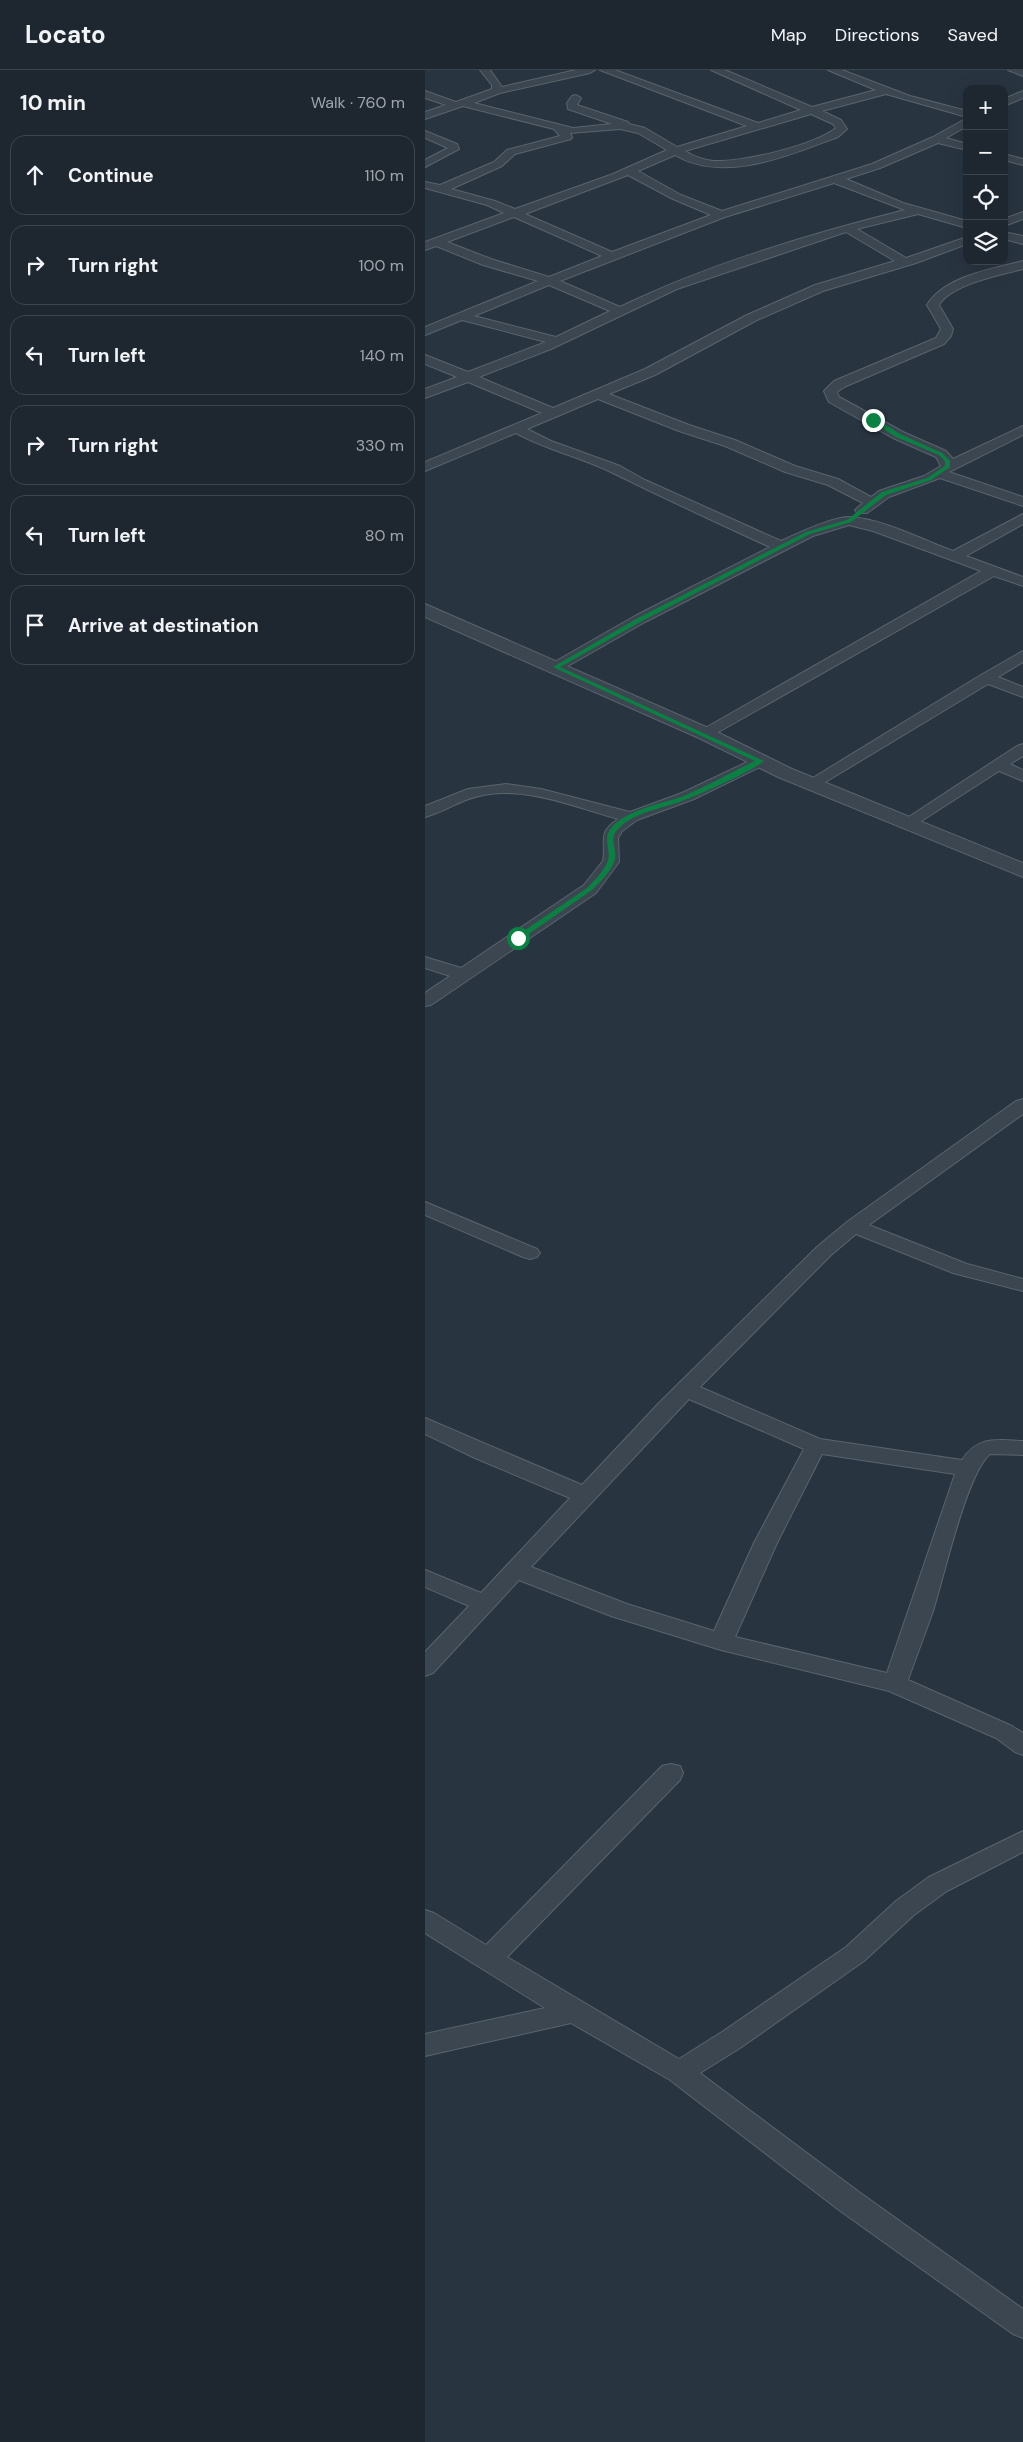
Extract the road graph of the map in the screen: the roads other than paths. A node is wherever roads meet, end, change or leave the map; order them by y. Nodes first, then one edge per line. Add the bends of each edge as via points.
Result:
1 (485, 70) edge
2 (590, 70) edge
3 (605, 70) edge
4 (716, 70) edge
5 (833, 70) edge
6 (1013, 70) edge
7 (1023, 73) edge
8 (886, 91) junction
9 (497, 92) junction
10 (425, 94) edge
11 (1023, 94) edge
12 (576, 98) dead end
13 (1008, 101) edge
14 (458, 104) junction
15 (812, 110) junction
16 (963, 113) edge
17 (425, 116) edge
18 (963, 123) edge
19 (757, 126) junction
20 (630, 127) junction
21 (559, 129) junction
22 (425, 134) edge
23 (937, 139) junction
24 (963, 146) edge
25 (674, 151) junction
26 (1008, 158) edge
27 (1023, 162) edge
28 (425, 164) edge
29 (629, 171) junction
30 (835, 179) junction
31 (425, 185) edge
32 (441, 189) junction
33 (917, 211) junction
34 (517, 214) junction
35 (721, 215) junction
36 (1023, 215) edge
37 (1008, 221) edge
38 (963, 224) edge
39 (847, 228) junction
40 (1008, 236) edge
41 (1023, 240) edge
42 (963, 241) edge
43 (437, 242) junction
44 (425, 246) edge
45 (612, 256) junction
46 (905, 262) junction
47 (1023, 265) edge
48 (549, 281) junction
49 (619, 311) junction
50 (460, 316) junction
51 (425, 331) edge
52 (557, 341) junction
53 (425, 359) edge
54 (470, 377) junction
55 (425, 394) edge
56 (598, 394) junction
57 (554, 413) junction
58 (518, 429) junction
59 (1023, 430) edge
60 (425, 467) edge
61 (943, 470) junction
62 (871, 502) junction
63 (1023, 502) edge
64 (1023, 518) edge
65 (849, 521) junction
66 (782, 547) junction
67 (955, 556) junction
68 (994, 570) junction
69 (1023, 582) edge
70 (425, 610) edge
71 (1023, 656) edge
72 (556, 667) junction
73 (986, 678) junction
74 (1023, 692) edge
75 (706, 734) junction
76 (1023, 749) edge
77 (761, 761) junction
78 (998, 765) junction
79 (1023, 776) edge
80 (811, 784) junction
81 (425, 812) edge
82 (631, 817) junction
83 (906, 824) junction
84 (1023, 871) edge
85 (425, 962) edge
86 (463, 975) junction
87 (425, 1001) edge
88 (1023, 1105) edge
89 (425, 1208) edge
90 (854, 1226) junction
91 (530, 1253) dead end
92 (1023, 1285) edge
93 (686, 1389) junction
94 (425, 1425) edge
95 (816, 1446) junction
96 (1023, 1448) edge
97 (968, 1468) junction
98 (585, 1495) junction
99 (516, 1570) junction
100 (425, 1578) edge
101 (484, 1604) junction
102 (721, 1642) junction
103 (425, 1666) edge
104 (895, 1684) junction
105 (1023, 1746) edge
106 (671, 1773) dead end
107 (1023, 1841) edge
108 (425, 1920) edge
109 (489, 1959) junction
110 (574, 2012) junction
111 (425, 2045) edge
112 (679, 2072) junction
113 (1023, 2325) edge

1 - 9 street via 497,84
2 - 9 street
3 - 19 street
4 - 15 street
5 - 8 street
6 - 7 street
8 - 15 street
8 - 16 street
9 - 14 street
10 - 14 street
11 - 13 street
12 - 20 street via 572,107
14 - 17 street
14 - 21 street
15 - 19 street
15 - 25 street via 837,122 841,131 798,148 737,163 703,163
18 - 23 street
19 - 25 street
20 - 21 street via 580,132
20 - 25 street via 648,132
21 - 32 street via 567,137 511,152 498,164
22 - 28 street via 454,149
23 - 24 street
23 - 30 street via 875,166
25 - 29 street
26 - 27 street
29 - 34 street
29 - 35 street via 677,197
30 - 33 street
30 - 35 street
31 - 32 street
32 - 34 street
33 - 38 street
33 - 39 street
34 - 43 street
34 - 45 street
35 - 45 street
36 - 37 street
39 - 46 street
39 - 49 street via 673,286
40 - 41 street
42 - 46 street
43 - 44 street
43 - 48 street
45 - 48 street
46 - 56 street via 811,292 751,318 650,372
47 - 61 street via 967,282 935,299 933,305 947,329 945,336 844,381 830,391 834,399 898,435 941,454 947,461
48 - 49 street
48 - 50 street
49 - 52 street
50 - 51 street
50 - 52 street
52 - 54 street
53 - 54 street
54 - 55 street
54 - 57 street
56 - 57 street
56 - 62 street via 790,469 833,482
57 - 58 street
58 - 60 street
58 - 66 street via 546,444 615,469
59 - 61 street
61 - 62 street via 923,482 884,494
61 - 63 street
62 - 65 street
64 - 67 street
65 - 66 street via 808,533
65 - 67 street
66 - 72 street via 640,619
67 - 68 street
68 - 69 street
68 - 75 street
70 - 72 street
71 - 73 street
72 - 75 street
73 - 74 street
73 - 80 street
75 - 77 street
76 - 78 street
77 - 80 street
77 - 82 street via 688,796
78 - 79 street
78 - 83 street
80 - 83 street
81 - 82 street via 462,795 499,788
82 - 86 street via 611,833 611,862 590,889
83 - 84 street
85 - 86 street
86 - 87 street
88 - 90 street
89 - 91 street
90 - 92 street via 960,1269
90 - 93 street via 823,1251
93 - 95 street
93 - 98 street
94 - 98 street
95 - 97 street
95 - 102 street via 783,1503
96 - 97 street via 983,1449
97 - 104 street
98 - 99 street
99 - 101 street
99 - 102 street via 619,1610
100 - 101 street
101 - 103 street
102 - 104 street
104 - 105 street via 1004,1732
106 - 109 street
107 - 112 street via 939,1884 905,1908 855,1954
108 - 109 street
109 - 110 street
110 - 111 street
110 - 112 street
112 - 113 street via 849,2201

